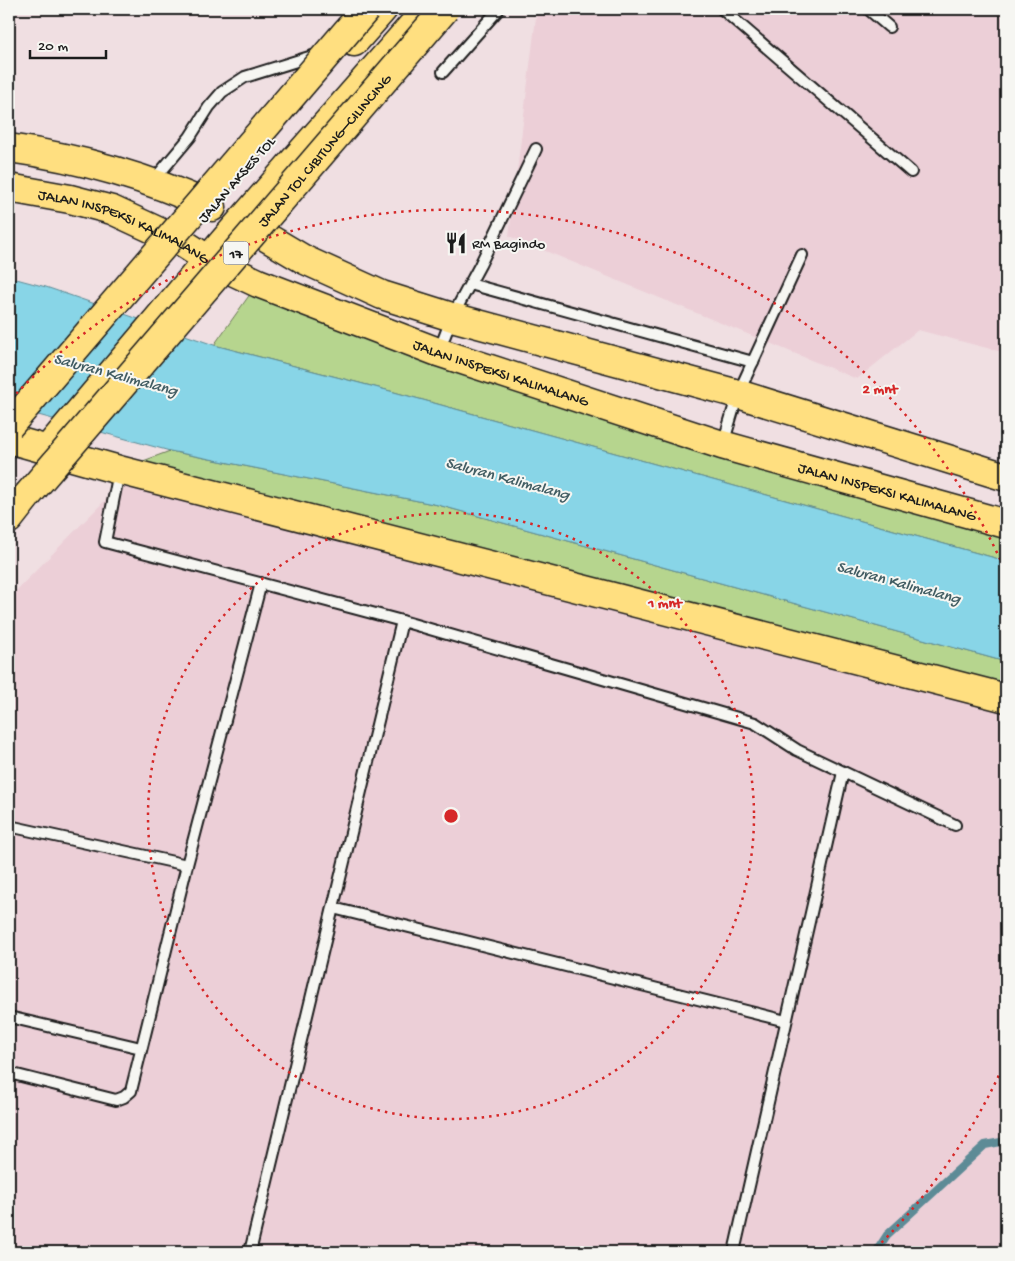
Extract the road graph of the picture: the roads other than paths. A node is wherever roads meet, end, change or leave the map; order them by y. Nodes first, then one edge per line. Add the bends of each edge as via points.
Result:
1 (366, 9) edge
2 (383, 9) edge
3 (427, 9) edge
4 (445, 9) edge
5 (499, 9) edge
6 (722, 9) edge
7 (868, 9) edge
8 (889, 27) dead end
9 (353, 43) junction
10 (443, 72) dead end
11 (9, 148) edge
12 (536, 149) dead end
13 (911, 172) dead end
14 (152, 182) junction
15 (9, 188) edge
16 (212, 207) junction
17 (241, 222) junction
18 (181, 242) junction
19 (802, 255) dead end
20 (209, 260) junction
21 (470, 284) junction
22 (452, 318) junction
23 (438, 352) junction
24 (752, 362) junction
25 (738, 394) junction
26 (14, 430) edge
27 (722, 445) junction
28 (47, 450) junction
29 (119, 470) junction
30 (1006, 477) edge
31 (9, 519) edge
32 (1006, 524) edge
33 (261, 583) junction
34 (402, 621) junction
35 (1006, 698) edge
36 (842, 772) junction
37 (955, 825) dead end
38 (9, 826) edge
39 (187, 865) junction
40 (333, 908) junction
41 (9, 1017) edge
42 (786, 1022) junction
43 (141, 1048) junction
44 (9, 1073) edge
45 (250, 1252) edge
46 (734, 1252) edge

1 - 26 main road, bridge
2 - 9 main road, JALAN AKSES TOL
3 - 17 main road
4 - 31 main road, JALAN TOL CIBITUNG–CILINCING / 17, bridge
5 - 10 lane
6 - 13 lane
7 - 8 lane
9 - 14 lane via 245,77 222,92
9 - 16 main road, JALAN AKSES TOL
11 - 14 main road via 53,155
12 - 21 lane
14 - 16 main road
15 - 18 main road, JALAN INSPEKSI KALIMALANG via 112,210
16 - 18 main road, JALAN AKSES TOL
17 - 20 main road
17 - 22 main road via 334,275
18 - 20 main road, JALAN INSPEKSI KALIMALANG
18 - 26 main road, JALAN AKSES TOL
19 - 24 lane
20 - 23 main road, JALAN INSPEKSI KALIMALANG via 310,304
20 - 28 main road
21 - 22 lane
21 - 24 lane
22 - 23 lane
22 - 25 main road
23 - 27 main road, JALAN INSPEKSI KALIMALANG
24 - 25 lane
25 - 27 lane
25 - 30 main road
26 - 28 main road
27 - 32 main road, JALAN INSPEKSI KALIMALANG
28 - 29 main road
29 - 33 lane via 105,542
29 - 35 main road
33 - 34 lane
33 - 39 lane
34 - 36 lane via 754,724
34 - 40 lane
36 - 37 lane
36 - 42 lane
38 - 39 lane
39 - 43 lane
40 - 42 lane
40 - 45 lane
41 - 43 lane
42 - 46 lane
43 - 44 lane via 130,1091 116,1100

